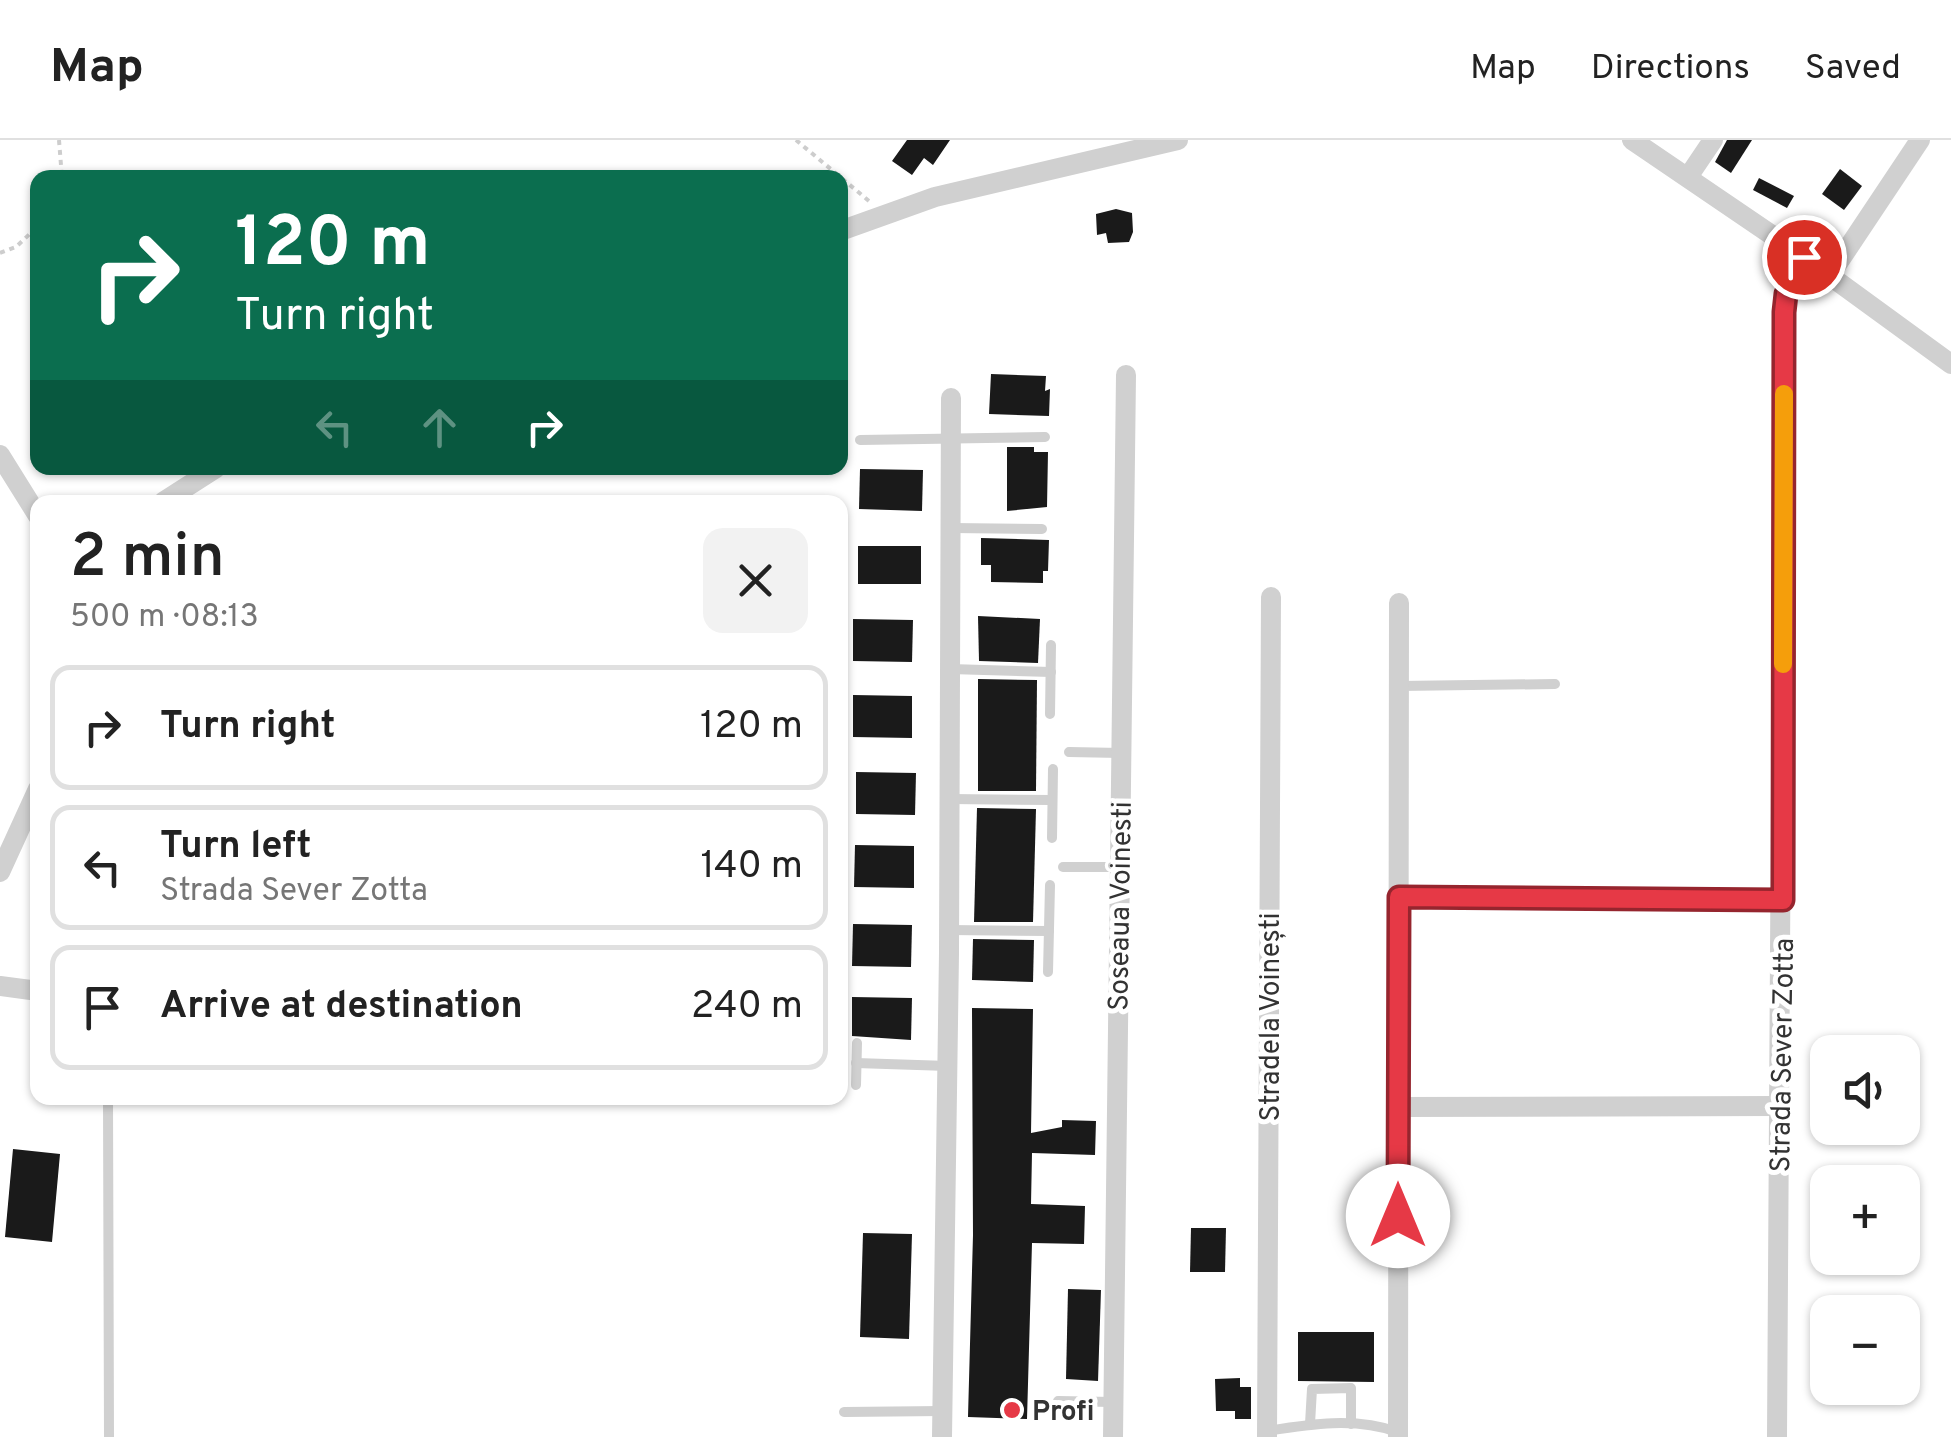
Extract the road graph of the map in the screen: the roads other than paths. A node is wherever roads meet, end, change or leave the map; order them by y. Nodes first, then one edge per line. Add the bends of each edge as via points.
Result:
1 (1178, 140) edge
2 (1632, 140) edge
3 (1713, 140) edge
4 (1920, 140) edge
5 (1688, 177) junction
6 (848, 228) edge
7 (1804, 257) junction
8 (1830, 275) junction
9 (1951, 364) edge
10 (1126, 375) dead end
11 (951, 398) dead end
12 (1045, 437) dead end
13 (951, 438) junction
14 (860, 440) dead end
15 (0, 455) edge
16 (205, 475) edge
17 (174, 495) edge
18 (30, 503) edge
19 (950, 528) junction
20 (1042, 529) dead end
21 (1271, 596) dead end
22 (1398, 603) dead end
23 (1052, 645) dead end
24 (950, 669) junction
25 (1052, 672) junction
26 (1400, 683) junction
27 (1555, 684) dead end
28 (1050, 714) dead end
29 (1069, 752) dead end
30 (1122, 753) junction
31 (1053, 769) dead end
32 (950, 799) junction
33 (1052, 800) junction
34 (30, 807) edge
35 (1052, 838) dead end
36 (1120, 866) junction
37 (1062, 867) dead end
38 (0, 872) edge
39 (1050, 885) dead end
40 (1399, 897) junction
41 (1783, 900) junction
42 (950, 930) junction
43 (1049, 931) junction
44 (1048, 972) dead end
45 (0, 986) edge
46 (30, 990) edge
47 (857, 1043) dead end
48 (856, 1063) junction
49 (948, 1066) junction
50 (856, 1086) dead end
51 (108, 1105) edge
52 (1780, 1106) junction
53 (1397, 1108) junction
54 (1058, 1401) dead end
55 (1113, 1402) junction
56 (942, 1411) junction
57 (844, 1412) dead end
58 (1310, 1424) junction
59 (1352, 1424) junction
60 (1267, 1434) edge
61 (1398, 1435) edge
62 (109, 1437) edge
63 (942, 1437) edge
64 (1113, 1437) edge
65 (1777, 1437) edge

1 - 6 street via 935,196
2 - 5 street
3 - 5 street
4 - 8 street
5 - 7 street
7 - 8 street
7 - 41 street, Strada Sever Zotta via 1784,312
8 - 9 street
10 - 30 street, Soseaua Voinesti
11 - 13 street
12 - 13 lane
13 - 14 lane
13 - 19 street
15 - 18 street
16 - 17 street
19 - 20 lane
19 - 24 street
21 - 60 street, Stradela Voinești
22 - 26 street
23 - 25 lane
24 - 25 lane
24 - 32 street
25 - 28 lane
26 - 27 lane
26 - 40 street
29 - 30 lane
30 - 36 street, Soseaua Voinesti
31 - 33 lane
32 - 33 lane
32 - 42 street
33 - 35 lane
34 - 38 street
36 - 37 lane
36 - 55 street, Soseaua Voinesti
39 - 43 lane
40 - 41 street
40 - 53 street
41 - 52 street, Strada Sever Zotta
42 - 43 lane
42 - 49 street
43 - 44 lane
45 - 46 street
47 - 48 lane
48 - 49 lane
48 - 50 lane
49 - 56 street
51 - 62 lane
52 - 53 street
52 - 65 street, Strada Sever Zotta
53 - 61 street
54 - 55 lane
55 - 64 street, Soseaua Voinesti
56 - 57 lane
56 - 63 street
58 - 59 lane
58 - 59 lane via 1312,1389 1351,1388
58 - 60 lane
59 - 61 lane via 1375,1424

